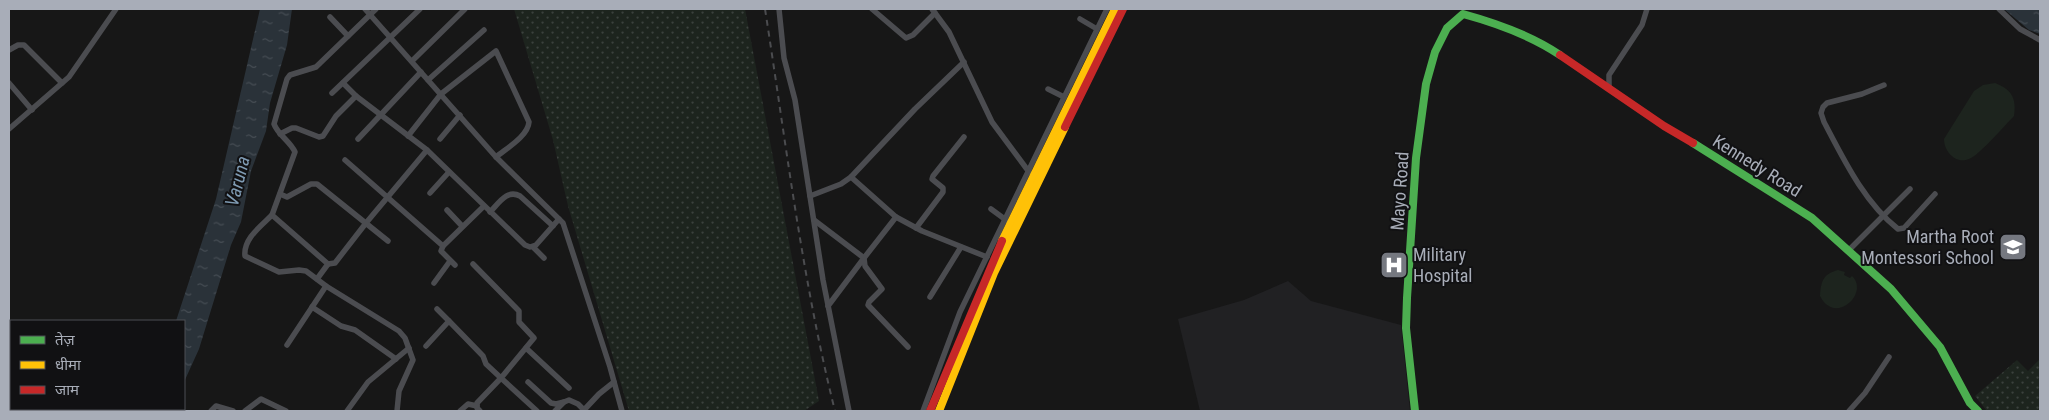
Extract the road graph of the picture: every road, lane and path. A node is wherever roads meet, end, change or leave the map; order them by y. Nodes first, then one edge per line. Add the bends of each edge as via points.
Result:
1 (116, 9) edge
2 (365, 9) edge
3 (376, 9) edge
4 (420, 9) edge
5 (779, 9) edge
6 (872, 9) edge
7 (1108, 9) edge
8 (1115, 9) edge
9 (1123, 9) edge
10 (1647, 9) edge
11 (1999, 9) edge
12 (463, 10) edge
13 (934, 11) edge
14 (370, 14) junction
15 (1463, 14) joint
16 (330, 17) dead end
17 (1080, 19) dead end
18 (1097, 29) junction
19 (484, 30) dead end
20 (348, 36) junction
21 (390, 36) junction
22 (2040, 40) edge
23 (9, 50) edge
24 (412, 61) junction
25 (964, 62) junction
26 (421, 72) junction
27 (428, 80) junction
28 (343, 82) junction
29 (9, 83) edge
30 (62, 83) junction
31 (1884, 85) dead end
32 (1048, 89) dead end
33 (1609, 89) junction
34 (332, 93) dead end
35 (441, 94) junction
36 (356, 96) junction
37 (1064, 97) junction
38 (32, 110) junction
39 (380, 115) junction
40 (460, 115) junction
41 (9, 129) edge
42 (280, 134) junction
43 (408, 136) junction
44 (964, 137) dead end
45 (358, 139) dead end
46 (440, 139) dead end
47 (427, 150) junction
48 (496, 157) junction
49 (345, 160) dead end
50 (449, 172) junction
51 (1029, 172) junction
52 (851, 177) junction
53 (1910, 189) dead end
54 (430, 193) dead end
55 (280, 194) junction
56 (1935, 194) dead end
57 (810, 196) junction
58 (387, 197) junction
59 (484, 206) junction
60 (991, 209) dead end
61 (447, 210) dead end
62 (490, 212) junction
63 (272, 215) junction
64 (1882, 215) junction
65 (896, 217) junction
66 (559, 219) junction
67 (814, 220) junction
68 (1006, 220) junction
69 (366, 223) junction
70 (462, 226) junction
71 (553, 226) junction
72 (916, 228) junction
73 (388, 241) dead end
74 (443, 246) junction
75 (533, 247) junction
76 (961, 247) junction
77 (1849, 250) junction
78 (987, 257) junction
79 (544, 258) dead end
80 (864, 258) junction
81 (328, 264) junction
82 (473, 264) dead end
83 (991, 272) junction
84 (317, 279) junction
85 (434, 283) dead end
86 (326, 286) junction
87 (930, 297) dead end
88 (828, 306) junction
89 (312, 307) junction
90 (438, 309) dead end
91 (449, 321) junction
92 (287, 345) dead end
93 (426, 346) dead end
94 (908, 347) dead end
95 (409, 348) junction
96 (526, 348) junction
97 (1889, 357) dead end
98 (396, 359) junction
99 (501, 378) junction
100 (528, 382) dead end
101 (614, 382) junction
102 (569, 388) dead end
103 (564, 402) junction
104 (478, 408) edge
105 (211, 411) edge
106 (233, 411) edge
107 (244, 411) edge
108 (286, 411) edge
109 (347, 411) edge
110 (397, 411) edge
111 (460, 411) edge
112 (537, 411) edge
113 (555, 411) edge
114 (585, 411) edge
115 (622, 411) edge
116 (849, 411) edge
117 (923, 411) edge
118 (930, 411) edge
119 (939, 411) edge
120 (1415, 411) edge
121 (1849, 411) edge
122 (1978, 411) edge

1 - 30 street via 74,72
2 - 14 street
3 - 14 street
4 - 21 street
5 - 57 street via 784,58 795,100
6 - 13 street via 906,38 913,35
7 - 18 street
8 - 83 street
9 - 83 street
10 - 33 street via 1642,25 1609,74
11 - 22 street via 2020,29
12 - 24 street
13 - 25 street
14 - 20 street
14 - 21 street
15 - 33 street, Kennedy Road via 1488,21 1550,48
15 - 120 street, Mayo Road via 1453,21 1439,44 1425,83 1421,110 1406,326
16 - 20 street
17 - 18 street
18 - 37 street
19 - 27 street
20 - 42 street via 316,67 290,75 287,79 274,124
21 - 24 street
21 - 28 street
23 - 30 street via 18,45 24,46
24 - 26 street
25 - 51 street via 992,122
25 - 52 street
26 - 27 street
26 - 39 street
27 - 35 street
28 - 34 street
28 - 36 street
29 - 38 street
30 - 38 street
31 - 64 street via 1827,103 1821,113 1859,184
32 - 37 street
33 - 77 street, Kennedy Road via 1812,218
35 - 40 street
35 - 43 street
35 - 48 street via 496,51 529,122 523,135
36 - 39 street
36 - 42 street via 336,116 323,136 296,128
37 - 51 street
38 - 41 street
39 - 43 street
39 - 45 street
40 - 46 street
40 - 48 street
42 - 55 street via 295,152
43 - 47 street
44 - 72 street via 933,176 943,192
47 - 50 street
47 - 58 street
48 - 66 street
49 - 58 street
50 - 54 street
50 - 59 street
51 - 68 street
52 - 57 street
52 - 65 street
53 - 64 street
55 - 63 street
55 - 69 street via 287,197 317,184
56 - 64 street via 1903,229 1898,229
57 - 67 street
58 - 69 street
58 - 74 street
59 - 62 street
59 - 70 street
60 - 68 street
61 - 70 street
62 - 71 street via 508,194 514,193
62 - 75 street via 525,245
63 - 81 street
63 - 84 street via 250,238 245,256 280,272 303,270
64 - 77 street
65 - 72 street
65 - 80 street
66 - 71 street
66 - 101 street via 566,231
67 - 80 street
67 - 88 street
68 - 78 street
69 - 73 street
69 - 81 street via 334,263
70 - 74 street
71 - 75 street
72 - 76 street
74 - 85 street via 441,251 453,263
75 - 79 street
76 - 78 street
76 - 87 street
77 - 122 street, Kennedy Road via 1891,289 1920,322 1940,347
78 - 117 street via 960,312
80 - 88 street
80 - 94 street via 865,266 882,289 868,305
81 - 84 street
82 - 96 street via 519,311 519,322 534,338
83 - 118 street
83 - 119 street
84 - 86 street
86 - 89 street
86 - 95 street via 399,331
88 - 116 street
89 - 92 street
89 - 98 street via 341,326 355,330
90 - 91 street
91 - 93 street
91 - 99 street
95 - 98 street
95 - 110 street via 413,360 399,391
96 - 99 street
96 - 102 street
97 - 121 street
98 - 109 street via 368,382
99 - 104 street
99 - 112 street
100 - 103 street via 551,403
101 - 114 street
101 - 115 street
103 - 113 street
103 - 114 street via 572,400
104 - 111 street via 468,404
105 - 106 street via 220,406
107 - 108 street via 261,399

